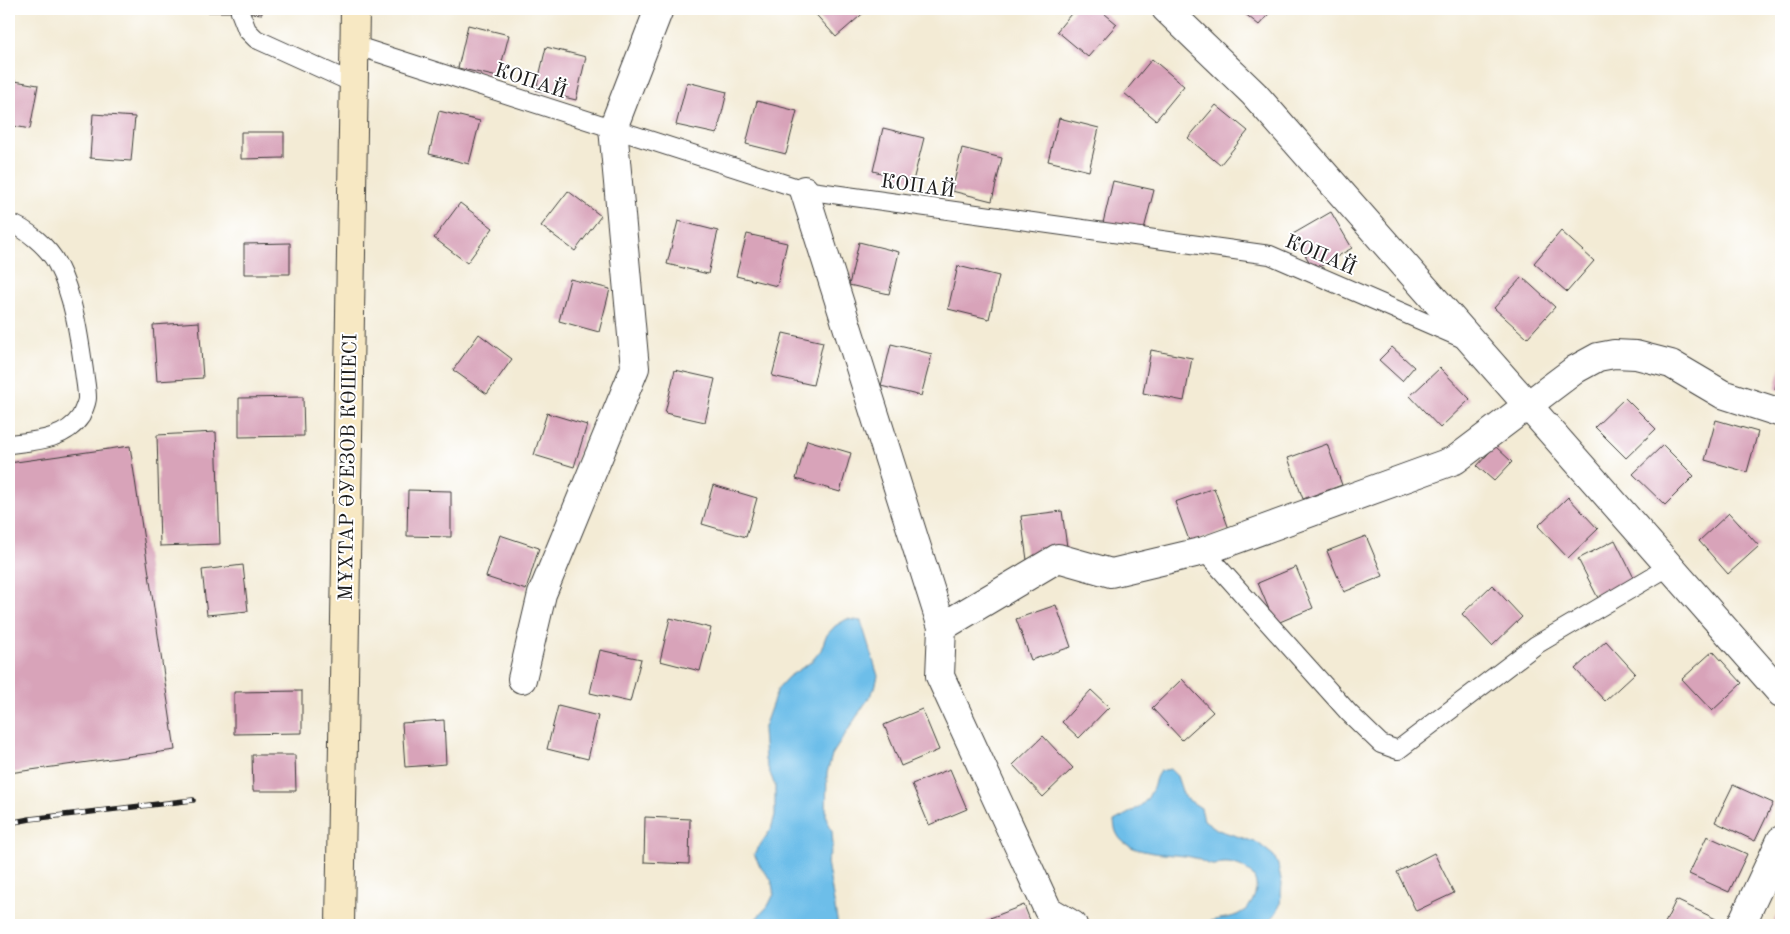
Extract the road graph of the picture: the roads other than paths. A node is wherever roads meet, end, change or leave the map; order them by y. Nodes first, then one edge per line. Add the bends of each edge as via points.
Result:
1 (355, 9) edge
2 (659, 9) edge
3 (1166, 9) edge
4 (240, 12) dead end
5 (354, 45) junction
6 (353, 83) junction
7 (613, 128) junction
8 (804, 190) junction
9 (9, 223) edge
10 (1477, 345) junction
11 (1529, 405) junction
12 (1781, 413) edge
13 (9, 444) edge
14 (1204, 551) junction
15 (1670, 566) junction
16 (942, 627) junction
17 (522, 679) dead end
18 (1781, 692) edge
19 (1781, 840) edge
20 (340, 925) edge
21 (1073, 925) edge
22 (1741, 925) edge

1 - 5 street, МҰХТАР ӘУЕЗОВ КӨШЕСІ
2 - 7 street
3 - 10 street via 1254,94
4 - 6 lane via 247,30 256,39
5 - 6 street, МҰХТАР ӘУЕЗОВ КӨШЕСІ
5 - 7 lane, КОПАЙ
6 - 20 street, МҰХТАР ӘУЕЗОВ КӨШЕСІ
7 - 8 lane, КОПАЙ
7 - 17 street via 635,368 542,594
8 - 10 lane, КОПАЙ via 1270,255
8 - 16 street
9 - 13 lane via 34,237 57,264 71,301 87,399 81,416 66,431 48,438
10 - 11 street
11 - 12 street via 1576,368 1598,357 1622,354 1671,364 1722,394
11 - 14 street via 1455,460
11 - 15 street
14 - 15 lane via 1349,713 1382,744 1398,750 1536,645
14 - 16 street via 1111,573 1058,558
15 - 18 street
16 - 21 street via 940,676 1048,910
19 - 22 street

